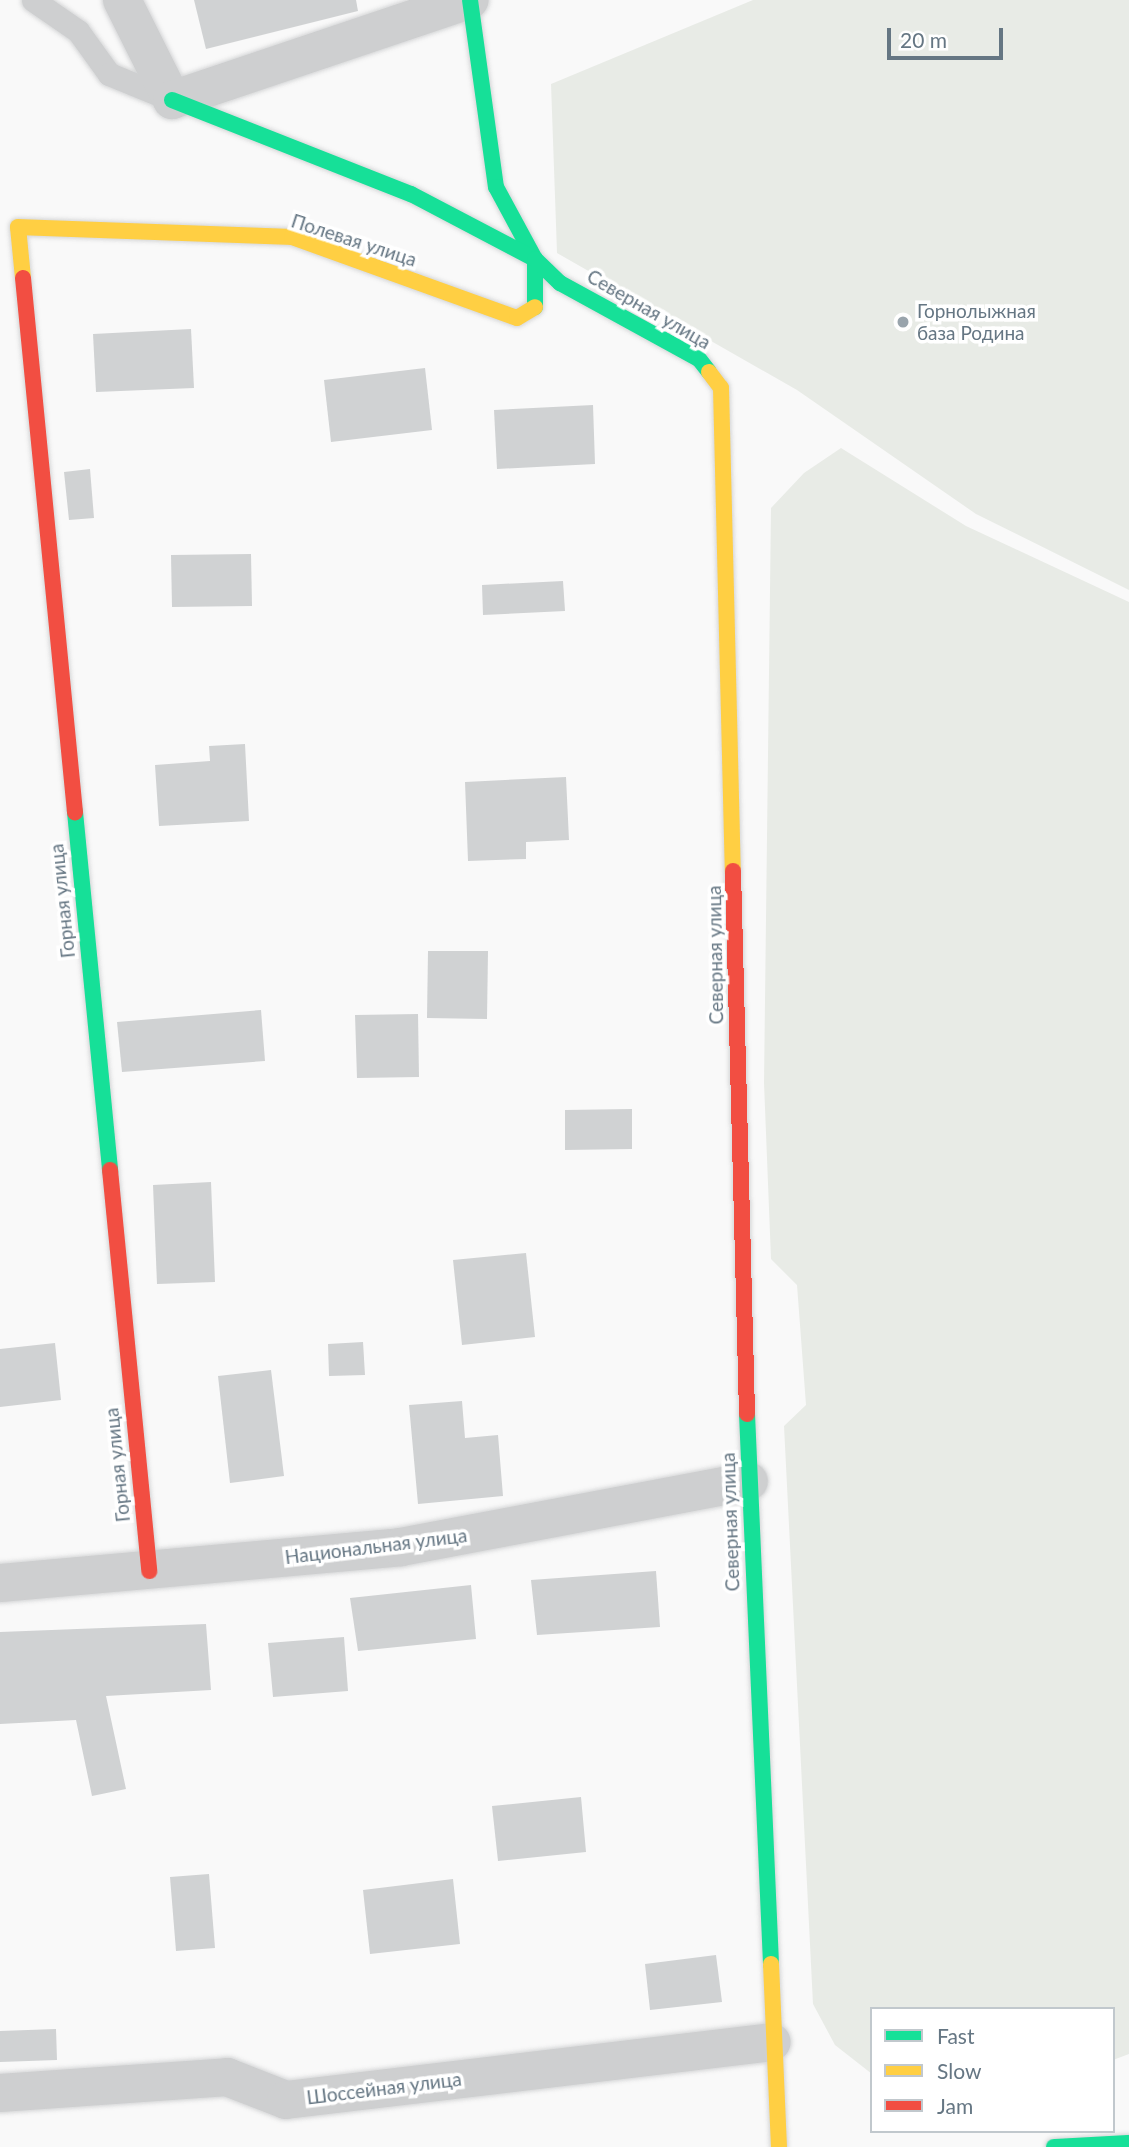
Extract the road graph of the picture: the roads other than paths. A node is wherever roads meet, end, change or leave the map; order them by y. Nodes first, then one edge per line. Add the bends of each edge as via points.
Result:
1 (33, 0) edge
2 (121, 0) edge
3 (470, 0) edge
4 (173, 100) junction
5 (18, 227) joint
6 (535, 259) junction
7 (749, 1482) junction
8 (149, 1571) junction
9 (0, 1583) edge
10 (772, 2042) junction
11 (0, 2093) edge
12 (1129, 2143) edge
13 (779, 2147) edge
14 (1054, 2147) edge

1 - 4 lane via 78,32 109,74
2 - 4 street
3 - 4 street
3 - 6 street via 496,187
4 - 6 street, Северная улица via 411,194
5 - 6 street, Полевая улица via 292,237 517,318 539,305
5 - 8 street, Горная улица
6 - 7 street, Северная улица via 560,283 699,359 721,388
7 - 8 street, Национальная улица via 401,1547
7 - 10 street, Северная улица
8 - 9 street, Национальная улица
10 - 11 street, Шоссейная улица via 286,2100 227,2077
10 - 13 street, Северная улица
12 - 14 street

